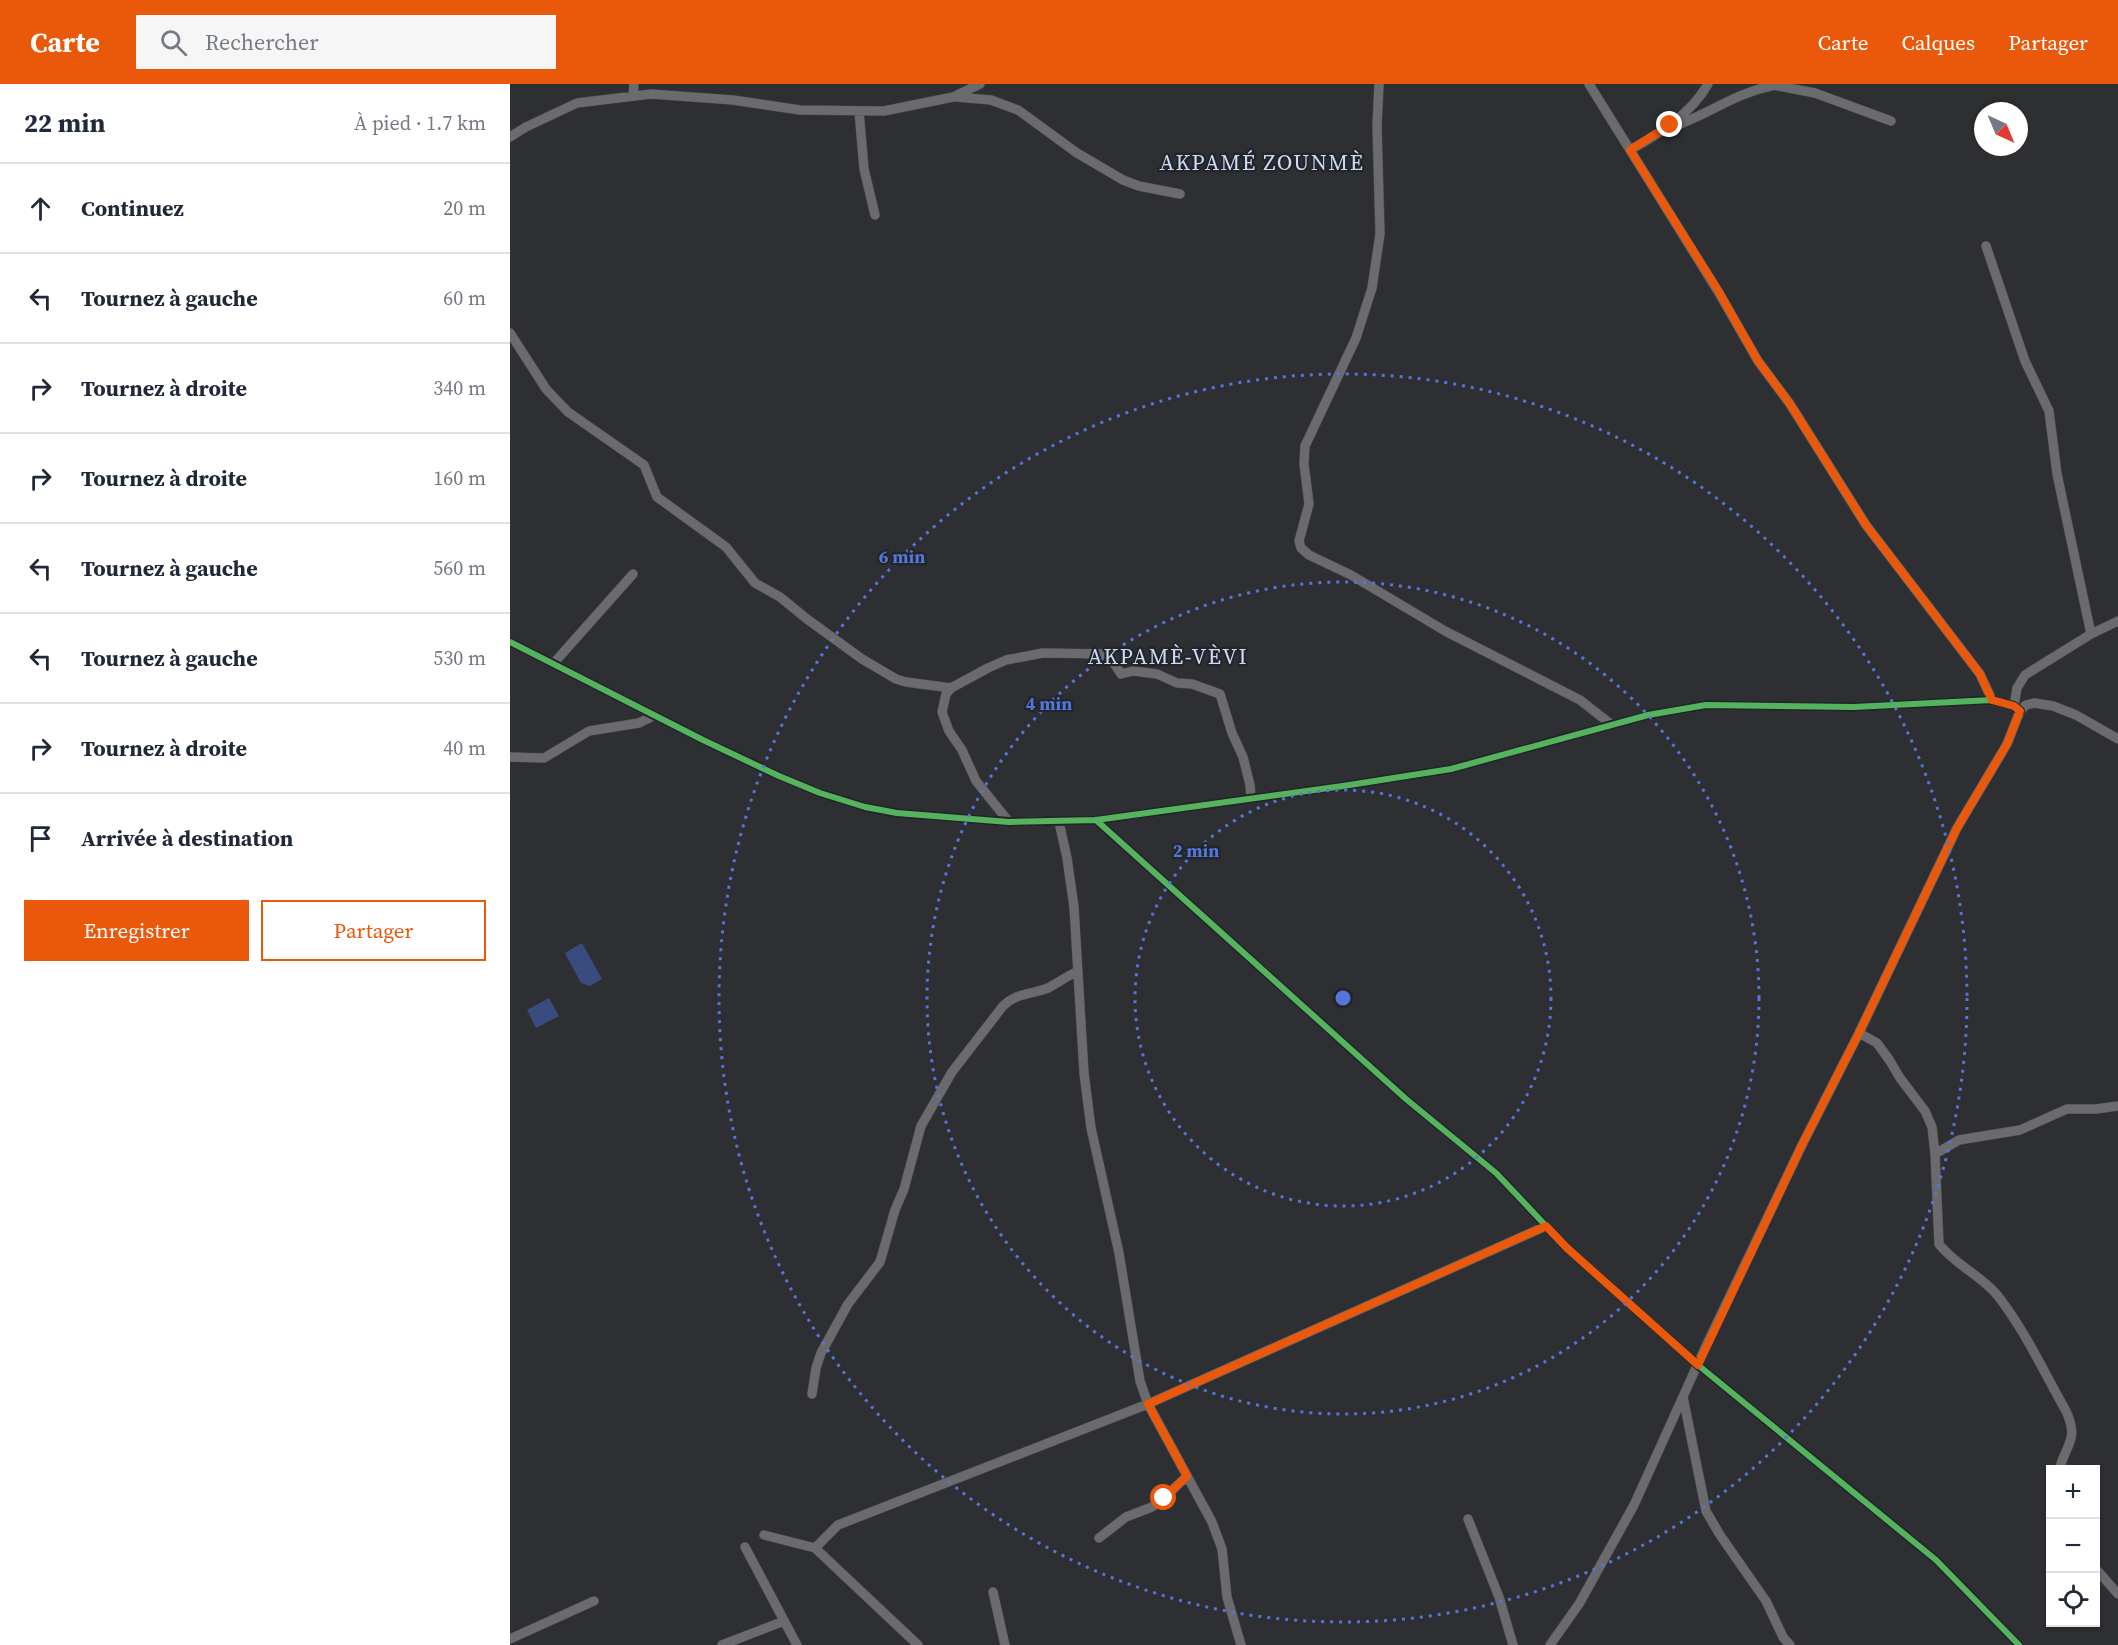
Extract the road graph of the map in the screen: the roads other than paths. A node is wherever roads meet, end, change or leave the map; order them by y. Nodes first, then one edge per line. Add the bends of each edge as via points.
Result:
1 (634, 84) edge
2 (980, 84) edge
3 (1379, 84) edge
4 (1589, 84) edge
5 (1708, 84) edge
6 (1769, 85) edge
7 (633, 96) junction
8 (953, 97) junction
9 (859, 111) junction
10 (1891, 122) dead end
11 (1661, 131) junction
12 (510, 137) edge
13 (1630, 150) junction
14 (1180, 194) dead end
15 (875, 215) dead end
16 (1986, 246) dead end
17 (510, 333) edge
18 (633, 574) dead end
19 (2118, 621) edge
20 (2091, 634) junction
21 (510, 642) edge
22 (553, 664) junction
23 (951, 688) junction
24 (1992, 700) junction
25 (2017, 708) junction
26 (655, 715) junction
27 (1612, 725) junction
28 (2118, 739) edge
29 (510, 758) edge
30 (1251, 798) junction
31 (1096, 820) junction
32 (1009, 822) junction
33 (1059, 822) junction
34 (1078, 971) junction
35 (1859, 1033) junction
36 (2118, 1106) edge
37 (1935, 1154) junction
38 (1546, 1226) junction
39 (1698, 1365) junction
40 (812, 1394) dead end
41 (1683, 1397) junction
42 (1148, 1404) junction
43 (2062, 1465) edge
44 (1187, 1476) junction
45 (1468, 1519) dead end
46 (764, 1535) dead end
47 (1099, 1538) dead end
48 (746, 1547) dead end
49 (815, 1548) junction
50 (2100, 1573) edge
51 (993, 1592) dead end
52 (2118, 1594) edge
53 (594, 1601) dead end
54 (784, 1621) junction
55 (510, 1639) edge
56 (722, 1645) edge
57 (797, 1645) edge
58 (918, 1645) edge
59 (1005, 1645) edge
60 (1241, 1645) edge
61 (1513, 1645) edge
62 (1550, 1645) edge
63 (1790, 1645) edge
64 (2019, 1645) edge

1 - 7 street
2 - 8 street
3 - 27 street via 1380,234 1372,288 1356,338 1305,446 1309,504 1299,541 1301,548 1445,631 1580,700
4 - 13 street
5 - 11 street via 1688,109
6 - 10 street via 1815,93
6 - 11 street
7 - 9 street via 651,94 800,110
7 - 12 street via 577,103
8 - 9 street via 884,111
8 - 14 street via 991,100 1018,110 1077,153 1123,180
9 - 15 street via 864,170
11 - 13 street
13 - 24 street via 1758,361 1790,404 1866,525 1980,674
16 - 20 street via 2025,362 2049,411 2057,474
17 - 23 street via 546,390 568,412 644,465 657,496 726,547 755,584 780,597 862,659 896,679
18 - 22 street
19 - 20 street
20 - 25 street via 2025,675 2017,688
21 - 22 street
22 - 26 street
23 - 30 street via 1006,660 1043,653 1108,654 1120,674 1156,674 1220,694 1243,757
23 - 32 street via 943,704 944,720 976,781
24 - 25 street
24 - 27 street via 1854,707 1706,705
25 - 28 street via 2034,703 2053,706
25 - 35 street via 2007,744 1957,828
26 - 29 street via 639,723 589,732 544,758
26 - 32 street via 779,776 865,807
27 - 30 street via 1451,769
30 - 31 street
31 - 33 street
31 - 38 street via 1406,1099 1496,1173
32 - 33 street
33 - 34 street via 1074,907
34 - 40 street via 1051,986 1011,998 952,1072 921,1126 880,1263 849,1304 821,1353
34 - 42 street via 1091,1128 1119,1252 1140,1381
35 - 37 street via 1877,1043 1925,1111 1932,1126
35 - 39 street
36 - 37 street via 2067,1109 2020,1130 1959,1140
37 - 43 street via 1939,1244 1984,1280 2024,1334 2071,1423 2073,1434
38 - 39 street
38 - 42 street
39 - 41 street
39 - 64 street via 1936,1560
41 - 62 street via 1634,1505 1579,1604
41 - 63 street via 1706,1511 1766,1601
42 - 44 street
42 - 49 street via 838,1525
44 - 47 street via 1152,1507 1126,1517
44 - 60 street via 1222,1549 1227,1597
45 - 61 street
46 - 49 street
48 - 54 street
49 - 58 street
50 - 52 street
51 - 59 street
53 - 55 street
54 - 56 street
54 - 57 street

